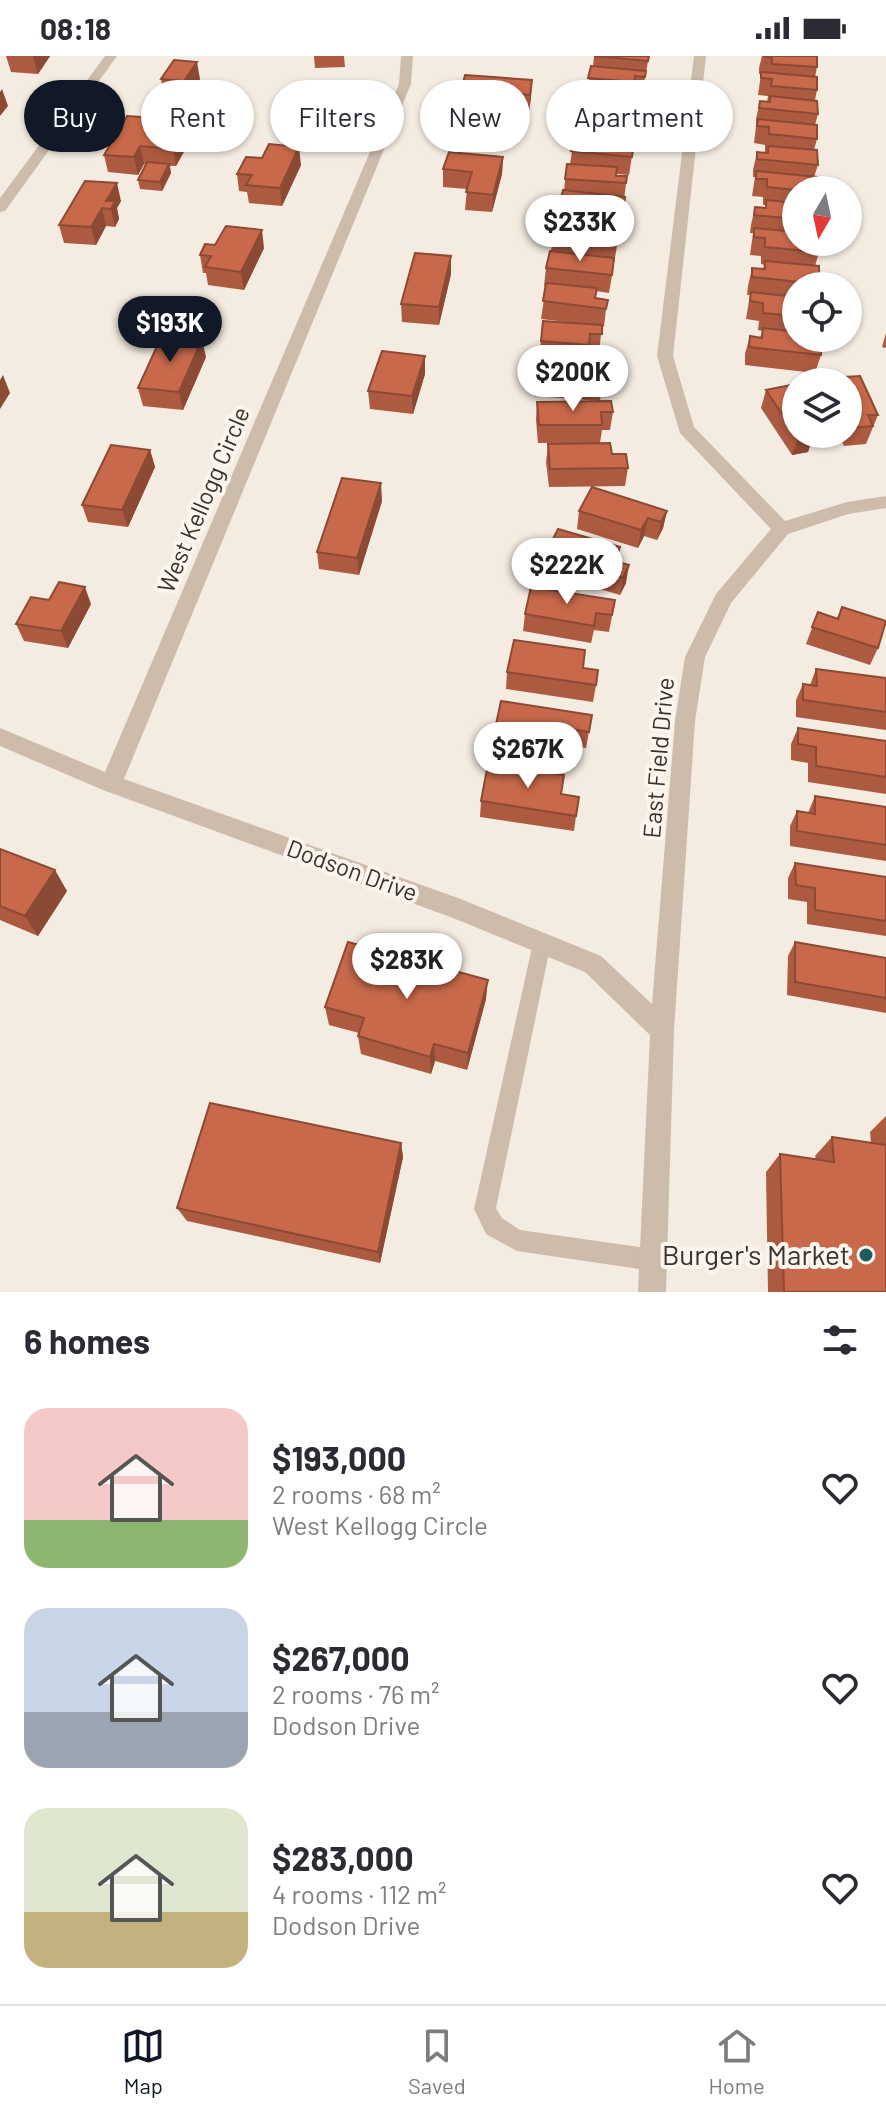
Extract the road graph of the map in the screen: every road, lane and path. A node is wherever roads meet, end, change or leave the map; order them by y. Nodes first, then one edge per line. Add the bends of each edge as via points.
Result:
1 (111, 56) edge
2 (407, 56) edge
3 (700, 56) edge
4 (0, 208) edge
5 (886, 502) edge
6 (782, 529) junction
7 (0, 737) edge
8 (111, 784) junction
9 (542, 943) junction
10 (662, 1030) junction
11 (653, 1260) junction
12 (652, 1292) edge

1 - 4 street
2 - 8 street, West Kellogg Circle via 405,84
3 - 6 street via 665,356 686,429
5 - 6 street
6 - 10 street, East Field Drive via 723,599 695,657 685,721
7 - 8 street, Dodson Drive
8 - 9 street, Dodson Drive
9 - 10 street, Dodson Drive via 593,964
9 - 11 lane via 485,1209 494,1226 517,1240
10 - 11 street
11 - 12 street

